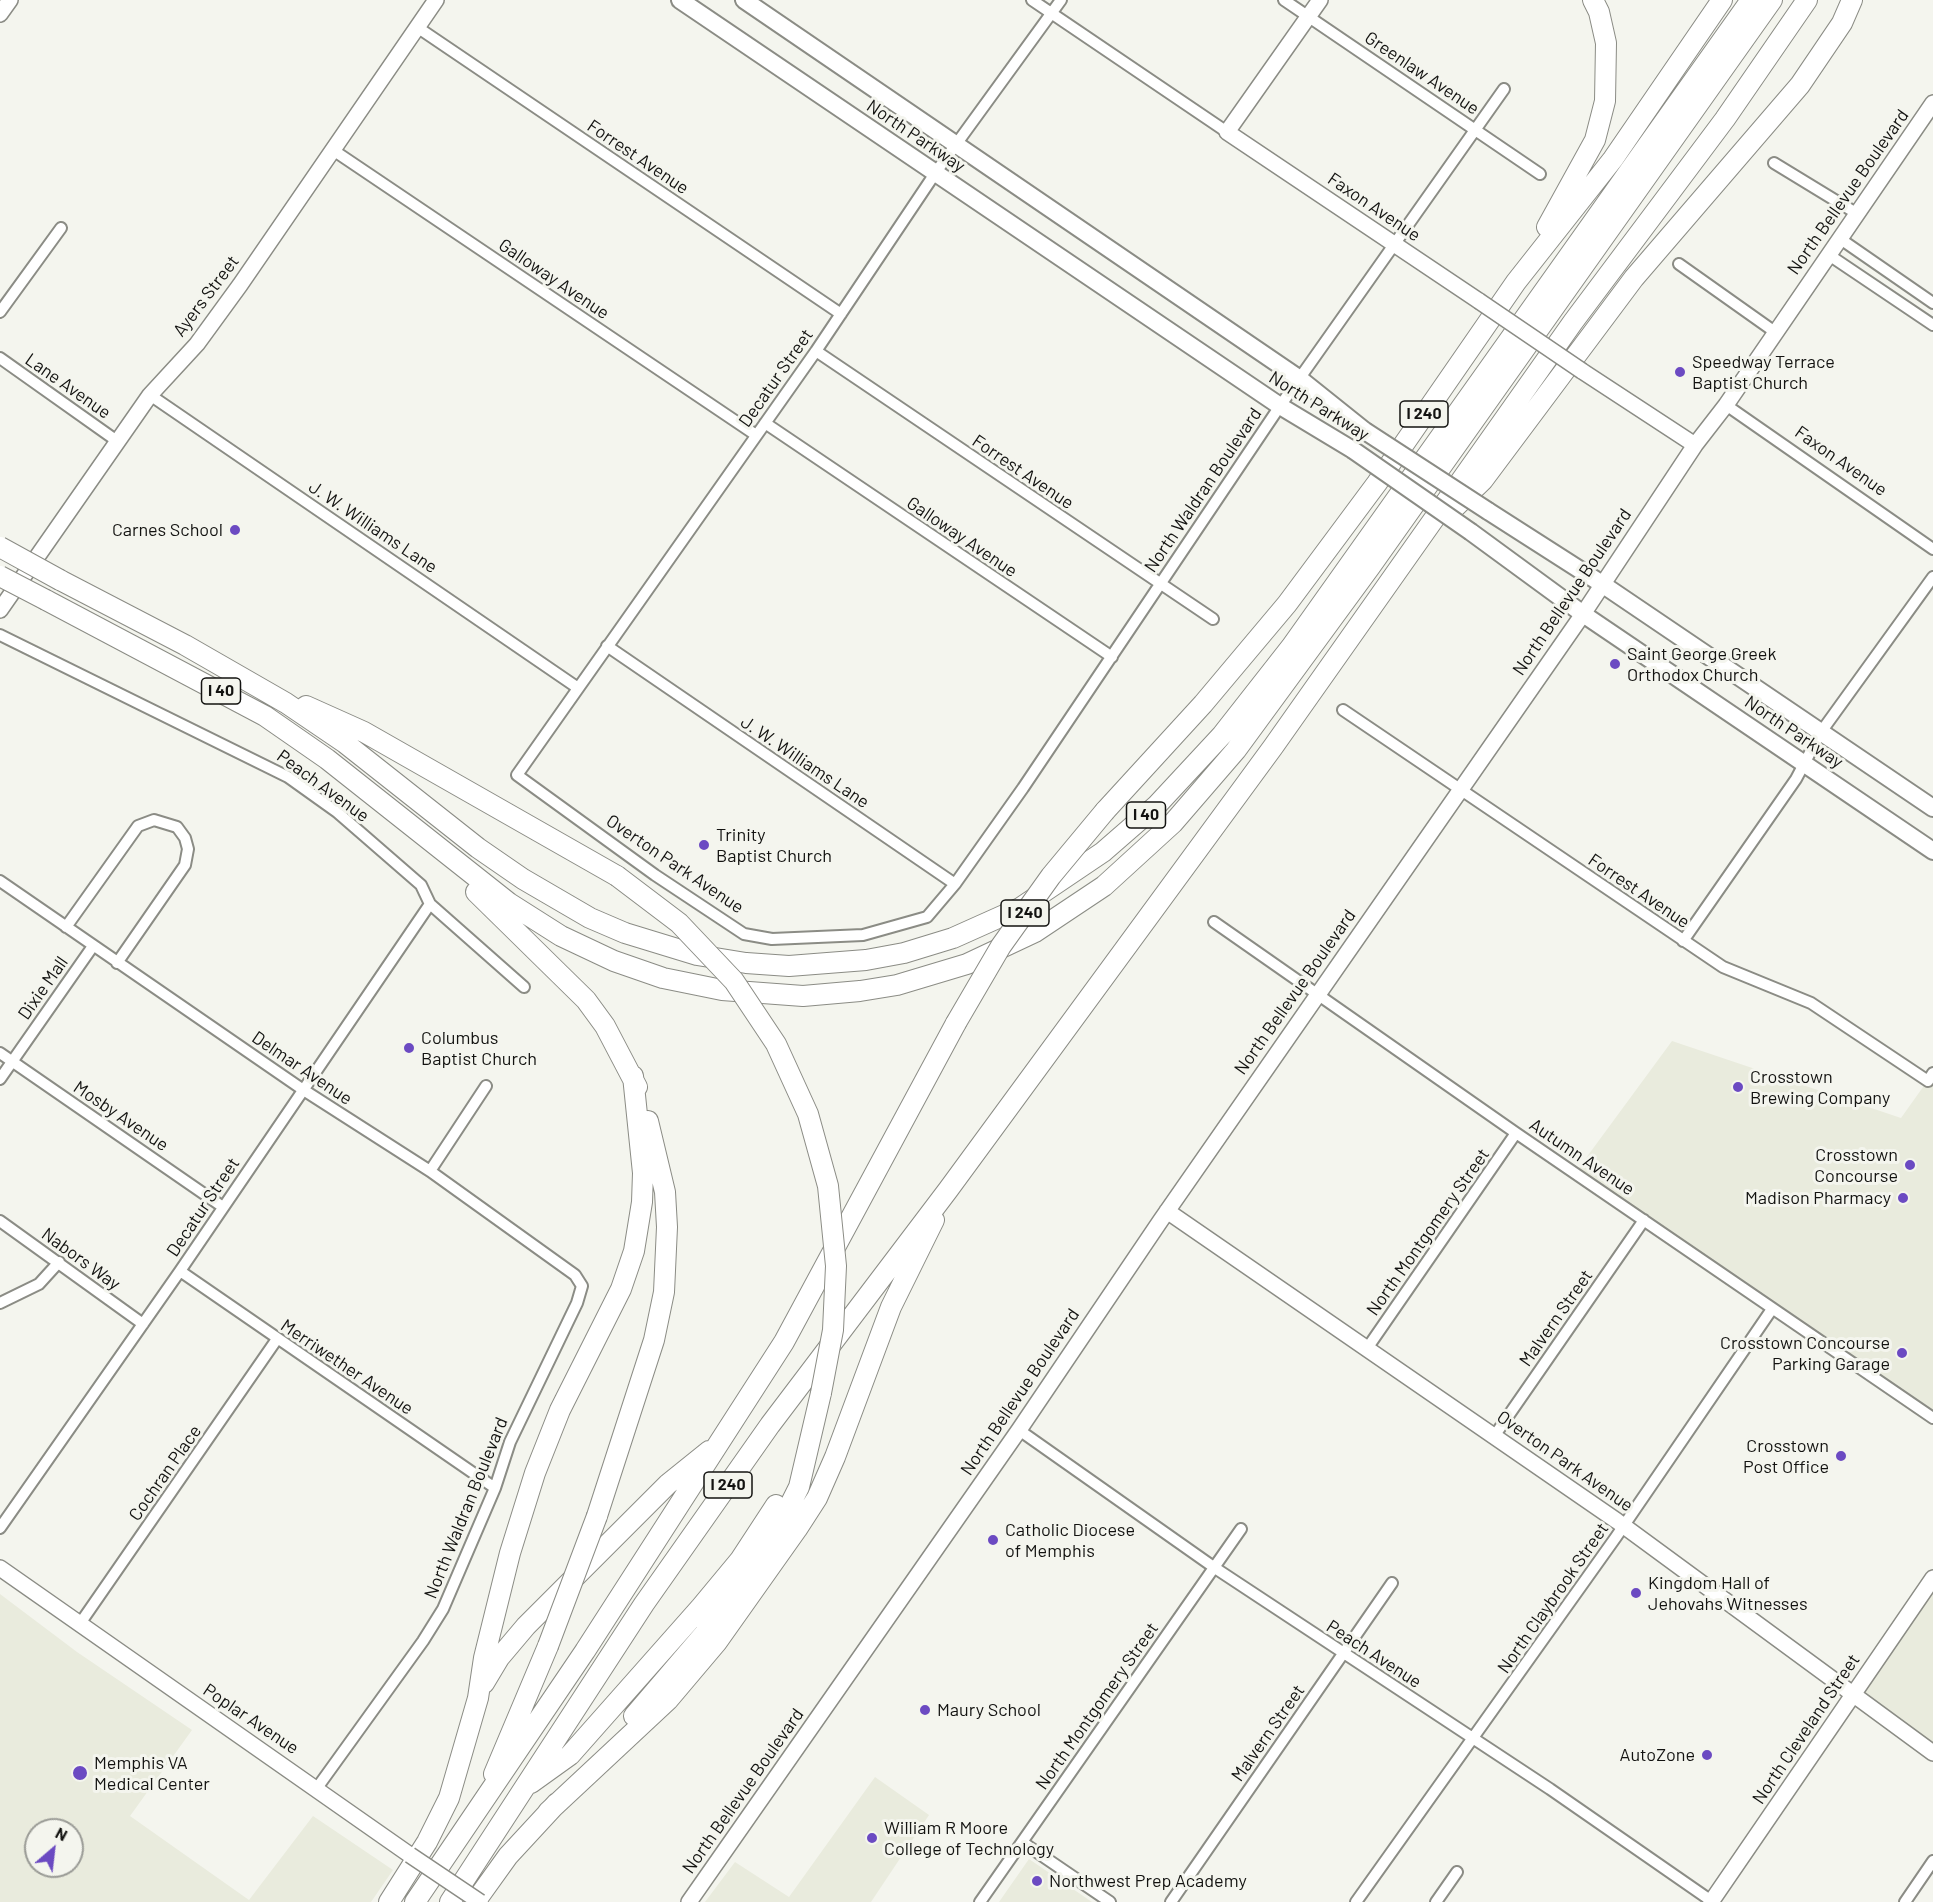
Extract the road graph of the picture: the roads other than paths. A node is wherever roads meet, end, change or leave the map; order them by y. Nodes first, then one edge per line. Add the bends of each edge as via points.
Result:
1 (10, 0) edge
2 (436, 0) edge
3 (680, 0) edge
4 (744, 0) edge
5 (1032, 0) edge
6 (1061, 0) edge
7 (1284, 0) edge
8 (1320, 0) edge
9 (1593, 0) edge
10 (1722, 0) edge
11 (1751, 0) edge
12 (1772, 0) edge
13 (1807, 0) edge
14 (1852, 0) edge
15 (0, 14) edge
16 (1052, 14) junction
17 (1309, 17) junction
18 (417, 27) junction
19 (1504, 88) dead end
20 (1933, 103) edge
21 (1477, 129) junction
22 (1227, 132) junction
23 (956, 145) junction
24 (333, 150) junction
25 (1774, 163) dead end
26 (936, 172) junction
27 (1540, 174) dead end
28 (1856, 213) junction
29 (61, 228) dead end
30 (1839, 238) junction
31 (1394, 245) junction
32 (1828, 255) junction
33 (1679, 264) dead end
34 (1516, 282) junction
35 (1933, 303) edge
36 (0, 312) edge
37 (841, 314) junction
38 (1933, 326) edge
39 (1775, 332) junction
40 (816, 351) junction
41 (0, 358) edge
42 (1300, 379) junction
43 (150, 394) junction
44 (1726, 405) junction
45 (1280, 406) junction
46 (765, 423) junction
47 (756, 435) junction
48 (117, 441) junction
49 (1695, 445) junction
50 (1421, 540) junction
51 (0, 547) edge
52 (1933, 549) edge
53 (0, 576) edge
54 (1933, 577) edge
55 (1160, 584) junction
56 (1602, 584) junction
57 (0, 610) edge
58 (1583, 614) junction
59 (1213, 619) dead end
60 (0, 635) edge
61 (607, 646) junction
62 (1112, 657) junction
63 (252, 682) junction
64 (578, 688) junction
65 (1343, 710) dead end
66 (1821, 732) junction
67 (1805, 763) junction
68 (517, 775) joint
69 (1460, 789) junction
70 (384, 803) junction
71 (1933, 808) edge
72 (1933, 851) edge
73 (0, 881) edge
74 (955, 884) junction
75 (430, 904) junction
76 (1214, 922) dead end
77 (66, 927) junction
78 (1683, 941) junction
79 (93, 946) junction
80 (117, 963) junction
81 (524, 987) dead end
82 (1317, 994) junction
83 (0, 1053) edge
84 (12, 1062) junction
85 (633, 1076) junction
86 (1930, 1077) edge
87 (0, 1079) edge
88 (486, 1086) dead end
89 (302, 1089) junction
90 (1516, 1133) junction
91 (430, 1171) junction
92 (948, 1190) junction
93 (223, 1207) junction
94 (1167, 1211) junction
95 (1644, 1220) junction
96 (0, 1221) edge
97 (59, 1262) junction
98 (180, 1271) junction
99 (582, 1286) joint
100 (0, 1303) edge
101 (1772, 1309) junction
102 (143, 1324) junction
103 (277, 1339) junction
104 (1366, 1350) junction
105 (1933, 1418) edge
106 (1019, 1430) junction
107 (1495, 1435) junction
108 (723, 1440) junction
109 (794, 1484) junction
110 (495, 1488) junction
111 (1624, 1526) junction
112 (0, 1528) edge
113 (1241, 1529) dead end
114 (0, 1568) edge
115 (1215, 1568) junction
116 (1933, 1578) edge
117 (1392, 1583) dead end
118 (79, 1625) junction
119 (1344, 1654) junction
120 (1853, 1694) junction
121 (478, 1698) junction
122 (1474, 1739) junction
123 (1933, 1752) edge
124 (317, 1788) junction
125 (522, 1790) junction
126 (483, 1804) junction
127 (548, 1812) junction
128 (1022, 1842) junction
129 (1933, 1861) edge
130 (1457, 1872) dead end
131 (389, 1902) edge
132 (415, 1902) edge
133 (450, 1902) edge
134 (475, 1902) edge
135 (480, 1902) edge
136 (689, 1902) edge
137 (980, 1902) edge
138 (1110, 1902) edge
139 (1171, 1902) edge
140 (1356, 1902) edge
141 (1436, 1902) edge
142 (1712, 1902) edge
143 (1905, 1902) edge

1 - 15 street
2 - 18 street, Ayers Street
3 - 26 main road, North Parkway
4 - 23 main road, North Parkway
5 - 16 street, Faxon Avenue
6 - 16 street, Decatur Street
7 - 17 street, Greenlaw Avenue
8 - 17 street
9 - 34 highway via 1606,43 1605,101 1595,140
10 - 34 highway, I 240 via 1613,159
11 - 63 highway, I 40 via 1242,711 1187,774 1131,829 1078,871 996,920 904,953 826,964 746,963 660,945 590,918 523,879 345,743
12 - 70 highway, I 40 via 1236,750 1173,823 1133,861 1104,886 1035,932 950,970 860,991 803,996 691,985 638,970 561,936 485,885
13 - 50 highway, I 240 via 1725,119 1573,322
14 - 50 highway via 1842,23 1800,85 1634,278 1483,480
16 - 22 street, Faxon Avenue
16 - 23 street, Decatur Street
17 - 21 street, Greenlaw Avenue
17 - 22 street
18 - 24 street, Ayers Street
18 - 37 street, Forrest Avenue
19 - 21 street, North Waldran Boulevard
20 - 28 street, North Bellevue Boulevard
21 - 27 street, Greenlaw Avenue
21 - 31 street, North Waldran Boulevard
22 - 31 street, Faxon Avenue
23 - 26 street, Decatur Street
23 - 42 main road, North Parkway
24 - 43 street, Ayers Street via 197,344
24 - 47 street, Galloway Avenue
25 - 28 street
26 - 37 street, Decatur Street
26 - 45 main road, North Parkway
28 - 30 street, North Bellevue Boulevard
29 - 36 street
30 - 32 street, North Bellevue Boulevard
30 - 35 street
31 - 42 street, North Waldran Boulevard
31 - 49 street, Faxon Avenue, bridge
32 - 38 street
32 - 39 street, North Bellevue Boulevard
33 - 39 street
34 - 108 highway, I 240, bridge via 1377,483 1287,604 1105,811 1051,876 1001,946 784,1342
37 - 40 street, Decatur Street
39 - 44 street, North Bellevue Boulevard
40 - 46 street, Decatur Street
40 - 55 street, Forrest Avenue
41 - 48 street, Lane Avenue
42 - 45 street, North Waldran Boulevard
42 - 56 main road, North Parkway, bridge via 1365,431
43 - 48 street, Ayers Street
43 - 64 street, J. W. Williams Lane
44 - 49 street, North Bellevue Boulevard
44 - 52 street, Faxon Avenue
45 - 55 street, North Waldran Boulevard
45 - 58 main road, North Parkway, bridge via 1353,450
46 - 47 street, Decatur Street
46 - 62 street, Galloway Avenue
47 - 61 street, Decatur Street
48 - 57 street, Ayers Street
49 - 56 street, North Bellevue Boulevard
50 - 92 highway, I 240
51 - 63 highway, I 40, bridge
53 - 70 highway, I 40, bridge via 265,716
54 - 66 street
55 - 59 street, Forrest Avenue
55 - 62 street, North Waldran Boulevard
56 - 58 street, North Bellevue Boulevard
56 - 66 main road, North Parkway
58 - 67 main road, North Parkway
58 - 69 street, North Bellevue Boulevard
60 - 75 street, Peach Avenue via 288,777 337,812 421,885
61 - 64 street, Decatur Street
61 - 74 street, J. W. Williams Lane
62 - 74 street, North Waldran Boulevard
63 - 109 highway, bridge via 364,732 617,876 679,923 734,981 776,1044 808,1114 828,1186 836,1266 833,1330 821,1393
64 - 68 street, Decatur Street
65 - 69 street, Forrest Avenue
66 - 67 street
66 - 71 main road, North Parkway
67 - 72 main road, North Parkway
67 - 78 street
68 - 74 street, Overton Park Avenue via 744,934 772,939 863,935 891,929 927,917
69 - 78 street, Forrest Avenue
69 - 82 street, North Bellevue Boulevard
70 - 85 highway via 586,1000
73 - 77 street, Delmar Avenue
75 - 81 street, Peach Avenue
75 - 89 street, Decatur Street
76 - 82 street, Autumn Avenue
77 - 79 street, Delmar Avenue
77 - 80 street via 138,826 154,820 177,827 188,849 185,865
78 - 86 street, Forrest Avenue via 1723,967 1811,1003
79 - 80 street, Delmar Avenue
79 - 84 street, Dixie Mall
80 - 89 street, Delmar Avenue
82 - 90 street, Autumn Avenue
82 - 94 street, North Bellevue Boulevard
83 - 84 street, Mosby Avenue
84 - 87 street, Dixie Mall
84 - 93 street, Mosby Avenue
85 - 121 highway via 643,1173 634,1251 621,1288 560,1410 535,1473 510,1553
85 - 126 highway, bridge via 665,1192 667,1261 654,1340 597,1516
88 - 91 street
89 - 91 street, Delmar Avenue
89 - 93 street, Decatur Street
90 - 95 street, Autumn Avenue
90 - 104 street, North Montgomery Street
91 - 99 street, Delmar Avenue via 574,1275
92 - 125 highway, I 240 via 770,1425
92 - 127 highway via 891,1307 817,1498 717,1642 668,1700
93 - 98 street, Decatur Street
94 - 104 street, Overton Park Avenue
94 - 106 street, North Bellevue Boulevard
95 - 101 street, Autumn Avenue
95 - 107 street, Malvern Street
96 - 97 street, Nabors Way
97 - 100 street via 39,1284
97 - 102 street, Nabors Way
98 - 102 street, Decatur Street
98 - 103 street, Merriwether Avenue
99 - 110 street, North Waldran Boulevard via 510,1442
101 - 105 street, Autumn Avenue
101 - 111 street, North Claybrook Street
102 - 112 street, Decatur Street
103 - 110 street, Merriwether Avenue
103 - 118 street, Cochran Place
104 - 107 street, Overton Park Avenue
106 - 115 street, Peach Avenue
106 - 136 street, North Bellevue Boulevard
107 - 111 street, Overton Park Avenue
108 - 121 highway via 668,1484 526,1626 499,1658
108 - 126 highway, I 240
109 - 125 highway via 702,1607 570,1755
109 - 127 highway via 766,1547 705,1633
110 - 124 street, North Waldran Boulevard via 443,1609
111 - 120 street, Overton Park Avenue
111 - 122 street, North Claybrook Street
113 - 115 street, North Montgomery Street
114 - 118 street, Poplar Avenue
115 - 119 street, Peach Avenue
115 - 128 street, North Montgomery Street
116 - 120 street, North Cleveland Street
117 - 119 street, Malvern Street
118 - 124 street, Poplar Avenue
119 - 122 street, Peach Avenue
119 - 139 street, Malvern Street
120 - 123 street, Overton Park Avenue
120 - 142 street, North Cleveland Street
121 - 131 highway via 449,1798
122 - 140 street, North Claybrook Street
122 - 142 street, Peach Avenue
124 - 135 street, Poplar Avenue, bridge
125 - 133 highway, I 240
126 - 132 highway, I 240
127 - 134 highway via 508,1856
128 - 137 street, North Montgomery Street
128 - 138 street
129 - 143 street
130 - 141 street

